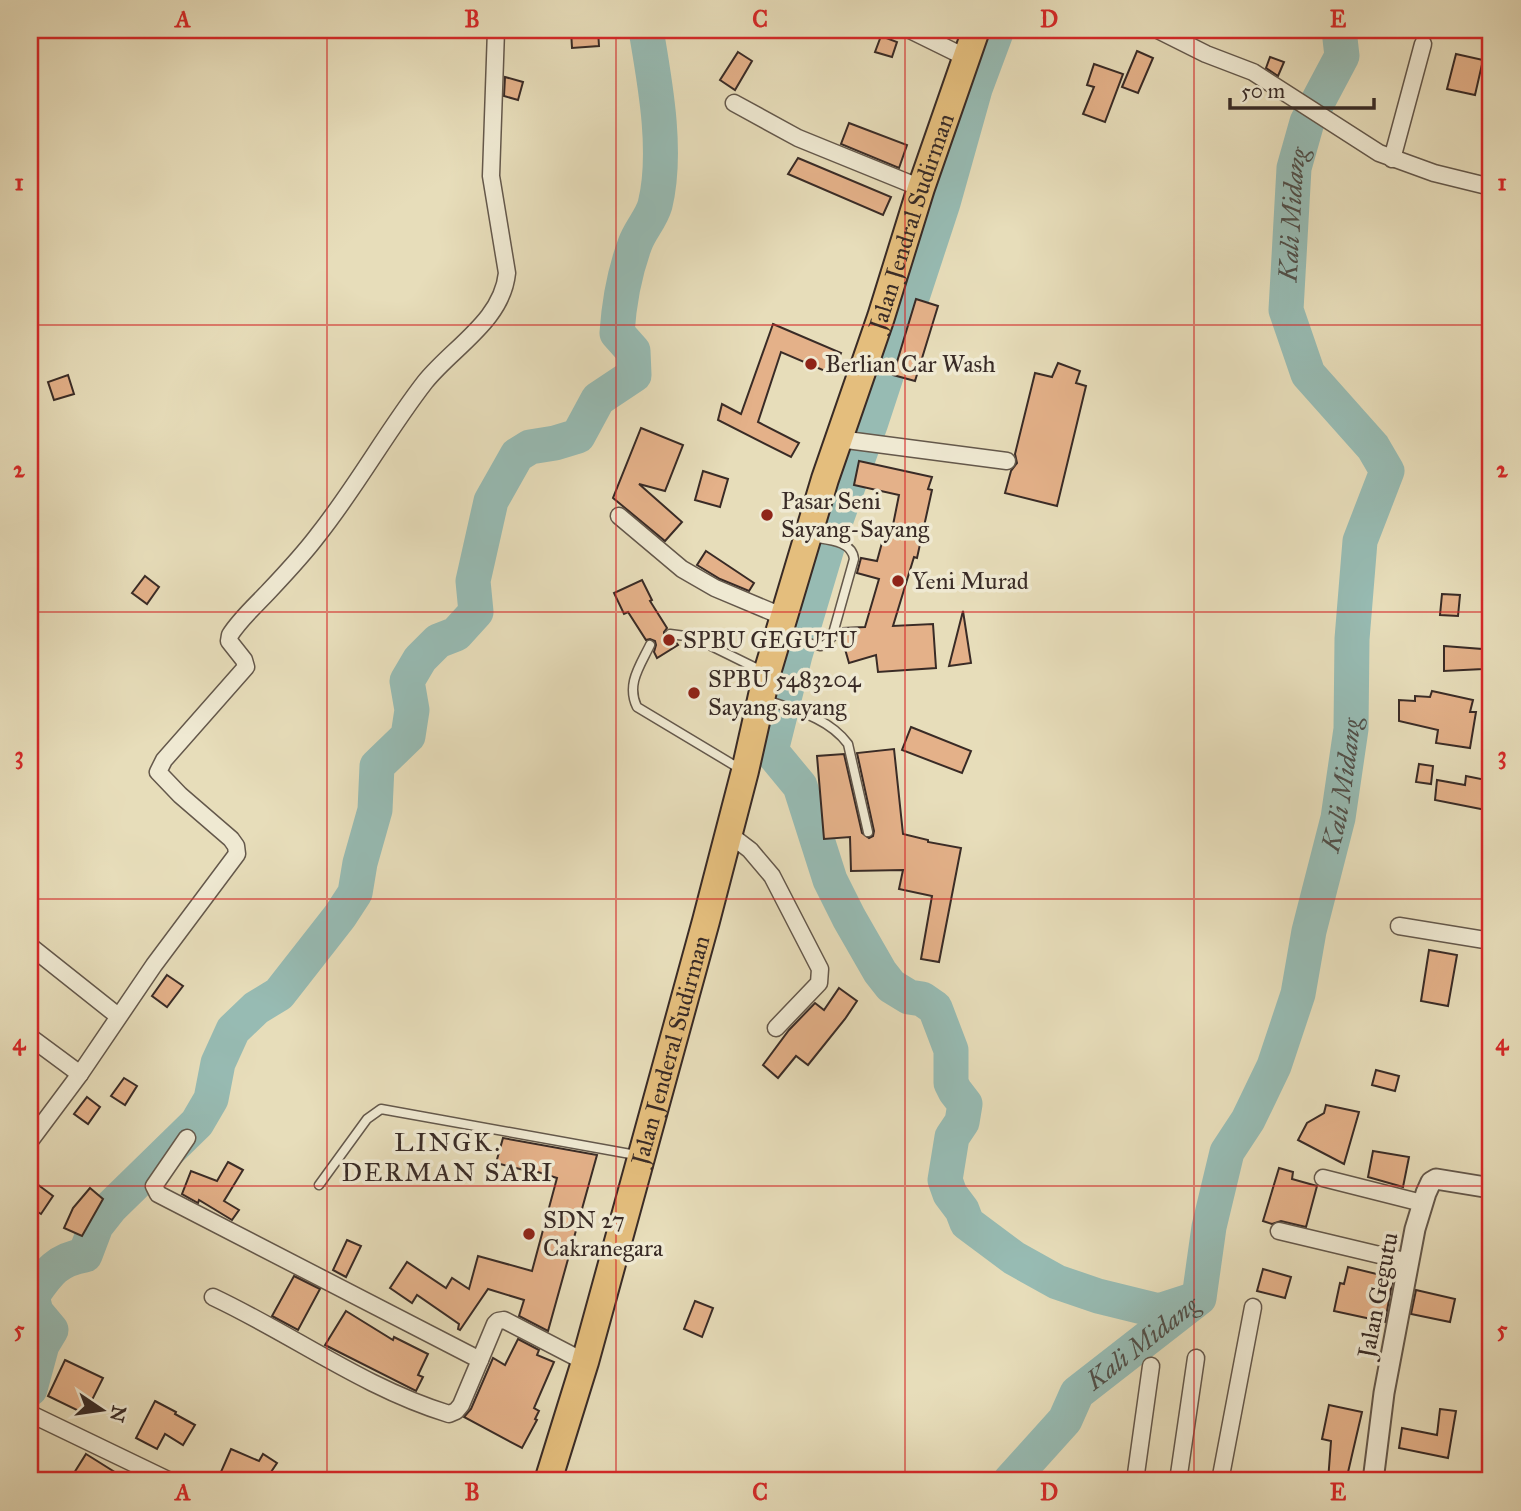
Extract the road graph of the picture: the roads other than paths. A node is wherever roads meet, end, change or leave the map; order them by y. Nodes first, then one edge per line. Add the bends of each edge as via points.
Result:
1 (496, 30) edge
2 (910, 30) edge
3 (976, 30) edge
4 (1158, 30) edge
5 (1423, 44) dead end
6 (967, 58) junction
7 (734, 103) dead end
8 (1392, 159) junction
9 (1491, 187) edge
10 (921, 188) junction
11 (856, 442) junction
12 (1007, 461) dead end
13 (619, 516) dead end
14 (815, 538) junction
15 (786, 630) junction
16 (670, 634) dead end
17 (649, 645) dead end
18 (767, 673) junction
19 (769, 702) junction
20 (745, 771) junction
21 (868, 832) dead end
22 (729, 834) junction
23 (1399, 926) dead end
24 (1491, 940) edge
25 (30, 946) edge
26 (118, 1016) junction
27 (776, 1028) dead end
28 (30, 1037) edge
29 (80, 1074) junction
30 (187, 1138) dead end
31 (30, 1141) edge
32 (643, 1156) junction
33 (1323, 1178) dead end
34 (319, 1185) dead end
35 (1491, 1188) edge
36 (1422, 1203) junction
37 (1279, 1231) dead end
38 (1409, 1262) junction
39 (214, 1297) dead end
40 (1253, 1307) dead end
41 (1196, 1358) dead end
42 (480, 1360) junction
43 (585, 1363) junction
44 (1151, 1366) dead end
45 (35, 1416) dead end
46 (170, 1481) edge
47 (548, 1481) edge
48 (1135, 1481) edge
49 (1178, 1481) edge
50 (1220, 1481) edge
51 (1374, 1481) edge

1 - 26 street via 491,176 506,257 506,286 493,312 426,381 319,535 233,630 229,640 246,667 160,766 158,772 166,781 238,850
2 - 6 street
3 - 6 highway, Jalan Jendral Sudirman
4 - 8 street via 1253,72
5 - 8 street
6 - 10 highway, Jalan Jendral Sudirman
7 - 10 street via 798,138
8 - 9 street
10 - 11 highway, Jalan Jendral Sudirman via 881,317
11 - 12 street
11 - 14 highway, Jalan Jendral Sudirman
13 - 15 street via 682,569
14 - 15 highway, Jalan Jendral Sudirman
14 - 15 lane via 849,546 854,559 836,624 828,642 820,646
15 - 18 highway, Jalan Jenderal Sudirman
16 - 18 lane via 693,637
17 - 20 lane via 634,679 632,696 637,707
18 - 19 highway, Jalan Jenderal Sudirman
19 - 20 highway, Jalan Jenderal Sudirman
19 - 21 lane via 827,723 840,733 848,744
20 - 22 highway, Jalan Jenderal Sudirman
22 - 27 street via 750,849 772,877 820,969 819,983
22 - 32 highway, Jalan Jenderal Sudirman
23 - 24 street
25 - 26 street
26 - 29 street
28 - 29 street
29 - 31 street
30 - 42 street via 154,1186 158,1195
32 - 34 lane via 381,1109 367,1119
32 - 43 highway, Jalan Jenderal Sudirman
33 - 36 street
35 - 36 street, Jalan Gegutu via 1436,1179
36 - 38 street, Jalan Gegutu
37 - 38 street
38 - 51 street, Jalan Gegutu via 1384,1393
39 - 42 street via 352,1373 449,1414 461,1405
40 - 50 street
41 - 49 street
42 - 43 street via 495,1324 504,1320
43 - 47 highway, Jalan Jenderal Sudirman
44 - 48 street
45 - 46 street

